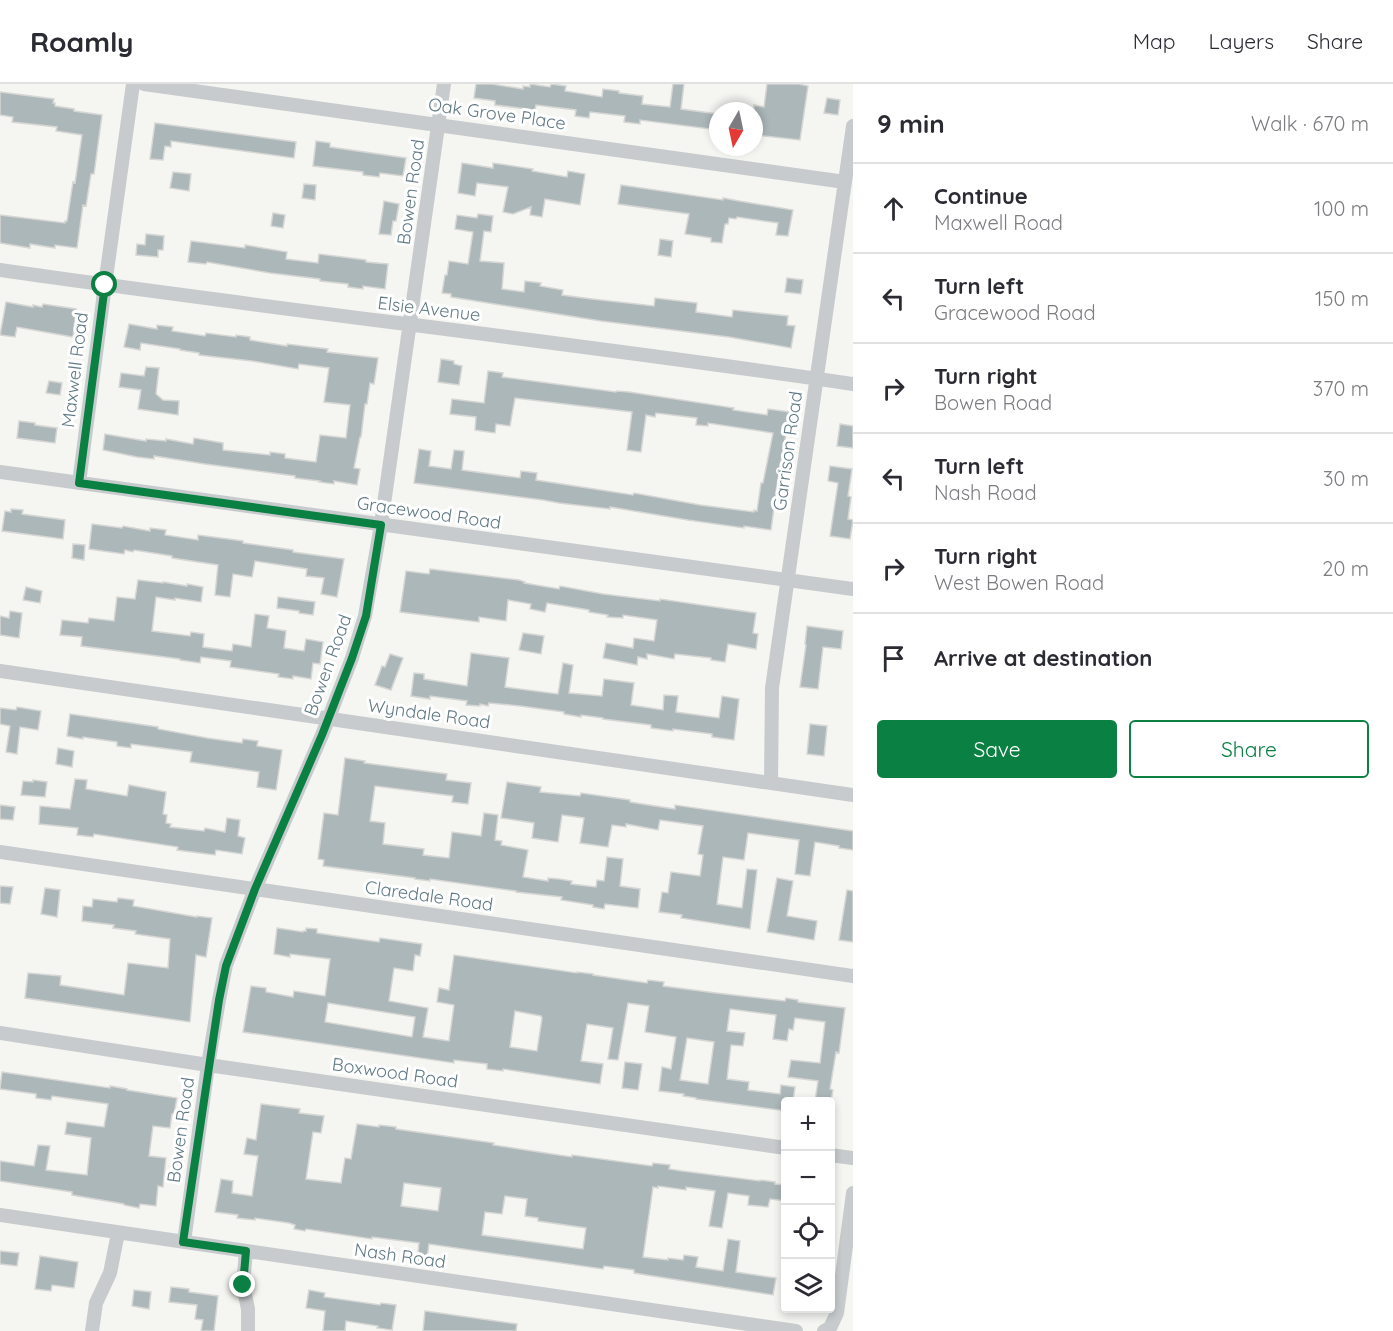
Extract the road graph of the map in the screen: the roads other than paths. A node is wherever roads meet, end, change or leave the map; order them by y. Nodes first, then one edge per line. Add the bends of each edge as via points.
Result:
1 (133, 84) edge
2 (144, 84) edge
3 (444, 84) edge
4 (438, 124) junction
5 (853, 126) edge
6 (845, 182) junction
7 (0, 270) edge
8 (105, 285) junction
9 (410, 324) junction
10 (816, 378) junction
11 (853, 384) edge
12 (0, 472) edge
13 (79, 483) junction
14 (381, 525) junction
15 (788, 581) junction
16 (853, 589) edge
17 (0, 670) edge
18 (328, 717) junction
19 (771, 782) junction
20 (853, 795) edge
21 (0, 852) edge
22 (255, 889) junction
23 (853, 976) edge
24 (0, 1033) edge
25 (208, 1065) junction
26 (781, 1147) edge
27 (835, 1156) edge
28 (853, 1158) edge
29 (853, 1193) edge
30 (0, 1215) edge
31 (118, 1233) junction
32 (183, 1242) junction
33 (246, 1251) junction
34 (827, 1329) edge
35 (92, 1331) edge
36 (248, 1331) edge
37 (796, 1331) edge

1 - 8 street, Maxwell Road
2 - 4 street, Oak Grove Place
3 - 4 street, Bowen Road
4 - 6 street, Oak Grove Place
4 - 9 street, Bowen Road
5 - 6 street, Garrison Road
6 - 10 street, Garrison Road
7 - 8 street, Elsie Avenue
8 - 9 street, Elsie Avenue
8 - 13 street, Maxwell Road
9 - 10 street, Elsie Avenue
9 - 14 street, Bowen Road
10 - 11 street, Elsie Avenue
10 - 15 street, Garrison Road
12 - 13 street, Gracewood Road
13 - 14 street, Gracewood Road
14 - 15 street, Gracewood Road
14 - 18 street, Bowen Road via 366,616
15 - 16 street, Gracewood Road
15 - 19 street, Garrison Road via 772,688
17 - 18 street, Wyndale Road
18 - 19 street, Wyndale Road
18 - 22 street, Bowen Road
19 - 20 street, Wyndale Road
21 - 22 street, Claredale Road
22 - 23 street, Claredale Road
22 - 25 street, Bowen Road via 226,966
24 - 25 street, Boxwood Road
25 - 26 street, Boxwood Road
25 - 32 street, Bowen Road
27 - 28 street
29 - 34 street via 837,1313
30 - 31 street, Nash Road
31 - 32 street, Nash Road
31 - 35 street via 110,1273 96,1303
32 - 33 street, Nash Road
33 - 36 street via 243,1285
33 - 37 street, Nash Road

